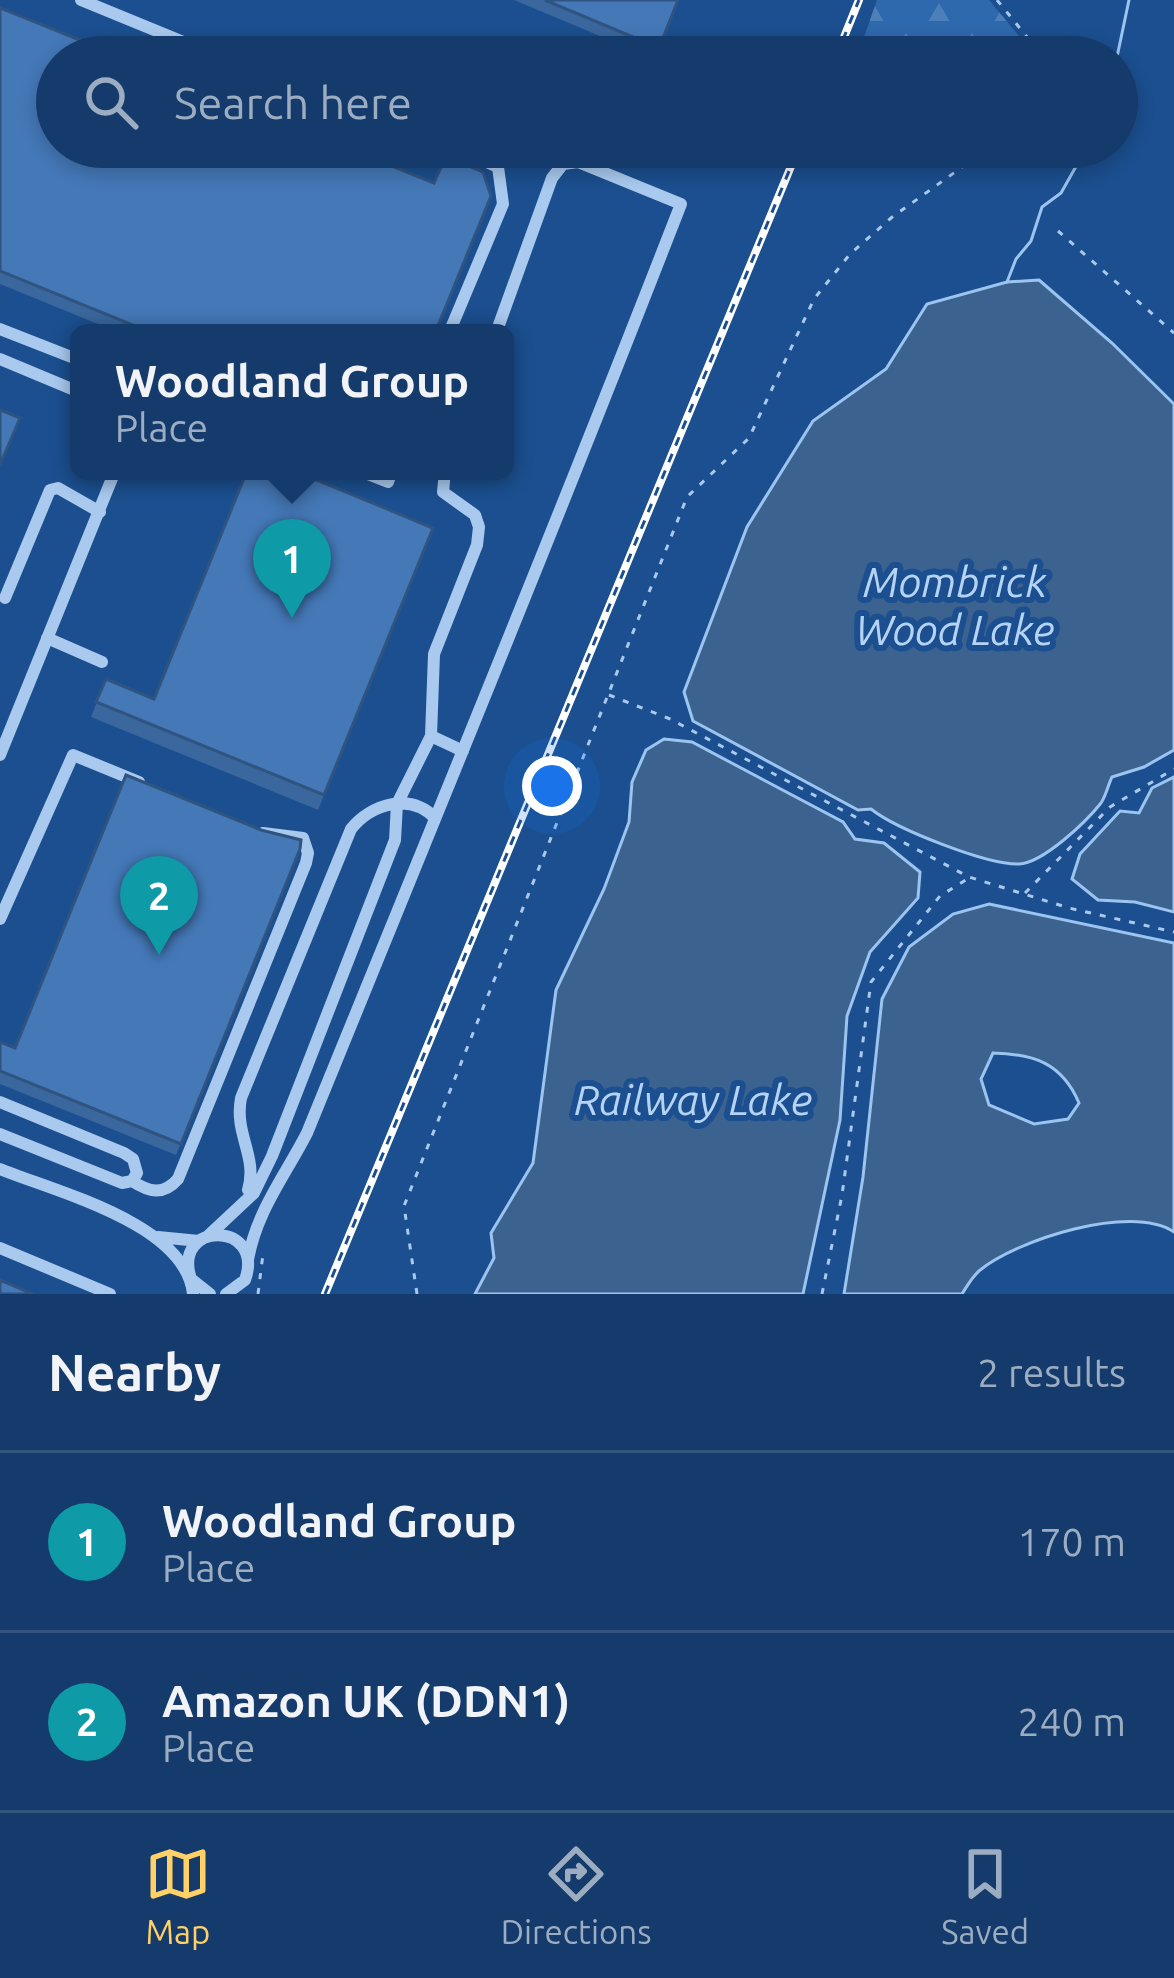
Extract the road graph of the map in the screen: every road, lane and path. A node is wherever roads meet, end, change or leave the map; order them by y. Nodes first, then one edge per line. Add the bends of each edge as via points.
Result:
1 (81, 0) edge
2 (997, 0) edge
3 (169, 36) edge
4 (1025, 36) edge
5 (498, 168) edge
6 (560, 168) edge
7 (596, 168) edge
8 (961, 168) edge
9 (1058, 231) dead end
10 (453, 324) edge
11 (499, 324) edge
12 (0, 328) edge
13 (1174, 333) edge
14 (70, 356) edge
15 (0, 359) edge
16 (70, 388) edge
17 (112, 480) edge
18 (444, 480) edge
19 (100, 512) junction
20 (4, 598) dead end
21 (47, 638) junction
22 (102, 662) dead end
23 (607, 694) junction
24 (0, 711) edge
25 (15, 717) junction
26 (431, 736) junction
27 (463, 751) junction
28 (0, 755) edge
29 (1174, 769) edge
30 (163, 792) edge
31 (397, 804) junction
32 (435, 818) junction
33 (242, 824) edge
34 (969, 877) junction
35 (1024, 894) junction
36 (0, 919) edge
37 (1174, 932) edge
38 (0, 1102) edge
39 (0, 1134) edge
40 (17, 1141) junction
41 (3, 1170) edge
42 (99, 1174) junction
43 (131, 1180) junction
44 (244, 1202) junction
45 (86, 1203) junction
46 (157, 1237) junction
47 (204, 1239) junction
48 (0, 1248) edge
49 (248, 1260) junction
50 (192, 1287) edge
51 (110, 1294) edge
52 (210, 1294) edge
53 (226, 1294) edge
54 (417, 1294) edge
55 (823, 1294) edge

1 - 3 street
2 - 4 path
5 - 10 street via 502,204
6 - 11 street
7 - 27 street via 681,204
8 - 23 path via 850,254 814,298 748,438 686,497
9 - 13 path
12 - 14 street
15 - 16 street
17 - 19 street
18 - 26 street via 443,492 475,514 479,527 434,654
19 - 20 street via 50,490
19 - 21 street
21 - 22 street
21 - 25 street
23 - 34 path via 670,719
23 - 54 path via 404,1207
24 - 25 street
25 - 28 street
26 - 27 street
26 - 31 street
27 - 32 street
29 - 35 path via 1111,807
30 - 36 street via 74,755
31 - 32 street via 426,808
31 - 44 street via 395,840 379,883 272,1156
31 - 44 street via 370,809 351,829 241,1098 238,1128 253,1168
32 - 49 street via 307,1133 260,1213
33 - 43 street via 303,838 306,863 178,1179 164,1191
34 - 35 path
34 - 55 path via 940,896 871,982
35 - 37 path
38 - 43 street via 124,1153 136,1166
39 - 40 street
40 - 41 street
40 - 42 street
41 - 45 street
42 - 43 street
42 - 45 street
44 - 47 street
45 - 46 street
46 - 47 street
46 - 50 street via 181,1259
47 - 49 street via 238,1241
47 - 50 street via 188,1259
48 - 51 street
49 - 53 street via 245,1280
50 - 52 street

